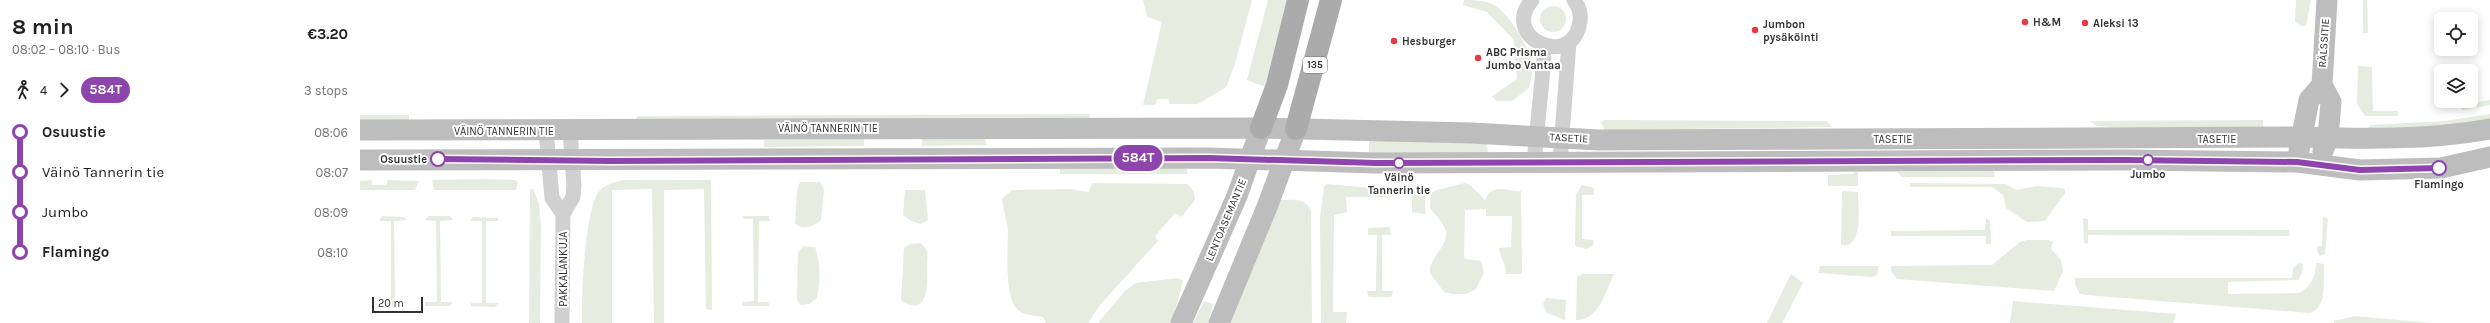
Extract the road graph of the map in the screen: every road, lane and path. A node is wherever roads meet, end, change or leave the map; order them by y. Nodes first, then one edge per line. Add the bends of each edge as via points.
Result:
1 (1298, 0) edge
2 (1331, 0) edge
3 (1532, 0) edge
4 (1574, 0) edge
5 (2327, 0) edge
6 (1569, 42) junction
7 (1541, 45) junction
8 (2322, 85) junction
9 (1261, 128) junction
10 (1296, 129) junction
11 (360, 130) edge
12 (546, 130) junction
13 (570, 130) junction
14 (2490, 130) edge
15 (1538, 136) junction
16 (2302, 137) junction
17 (1563, 138) junction
18 (2328, 138) junction
19 (2490, 157) edge
20 (1251, 158) junction
21 (360, 160) edge
22 (547, 160) junction
23 (574, 160) junction
24 (1284, 161) junction
25 (1534, 162) junction
26 (1560, 162) junction
27 (2297, 162) junction
28 (2318, 165) junction
29 (563, 214) junction
30 (562, 323) edge
31 (1181, 323) edge
32 (1219, 323) edge

1 - 9 main road, LENTOASEMANTIE via 1277,85
2 - 10 main road, 135
3 - 7 street via 1524,14 1525,26 1529,35
4 - 6 street via 1581,19 1578,31
5 - 8 main road, RÄLSSITIE
6 - 7 street via 1552,47
6 - 17 street via 1564,84
7 - 15 street via 1544,59
8 - 16 main road via 2309,100
8 - 18 main road via 2331,102
9 - 10 main road, VÄINÖ TANNERIN TIE
9 - 13 main road, VÄINÖ TANNERIN TIE
9 - 20 main road, LENTOASEMANTIE
10 - 15 main road, TASETIE
10 - 24 main road, 135
11 - 12 main road, VÄINÖ TANNERIN TIE
12 - 13 main road, VÄINÖ TANNERIN TIE
12 - 22 street
13 - 23 street, PAKKALANKUJA
14 - 18 main road, TASETIE via 2448,137
15 - 17 main road, TASETIE
15 - 25 street
16 - 17 main road, TASETIE via 1661,140
16 - 18 main road, TASETIE
16 - 27 main road
17 - 26 street
18 - 28 main road
19 - 28 main road, TASETIE via 2441,168 2418,170 2360,170
20 - 23 main road
20 - 24 main road
20 - 31 main road, LENTOASEMANTIE
21 - 22 main road
22 - 23 main road
22 - 29 street via 552,198
23 - 29 street, PAKKALANKUJA via 573,197
24 - 25 main road, TASETIE
24 - 32 main road, 135
25 - 26 main road, TASETIE
26 - 27 main road, TASETIE
27 - 28 main road, TASETIE
29 - 30 street, PAKKALANKUJA

